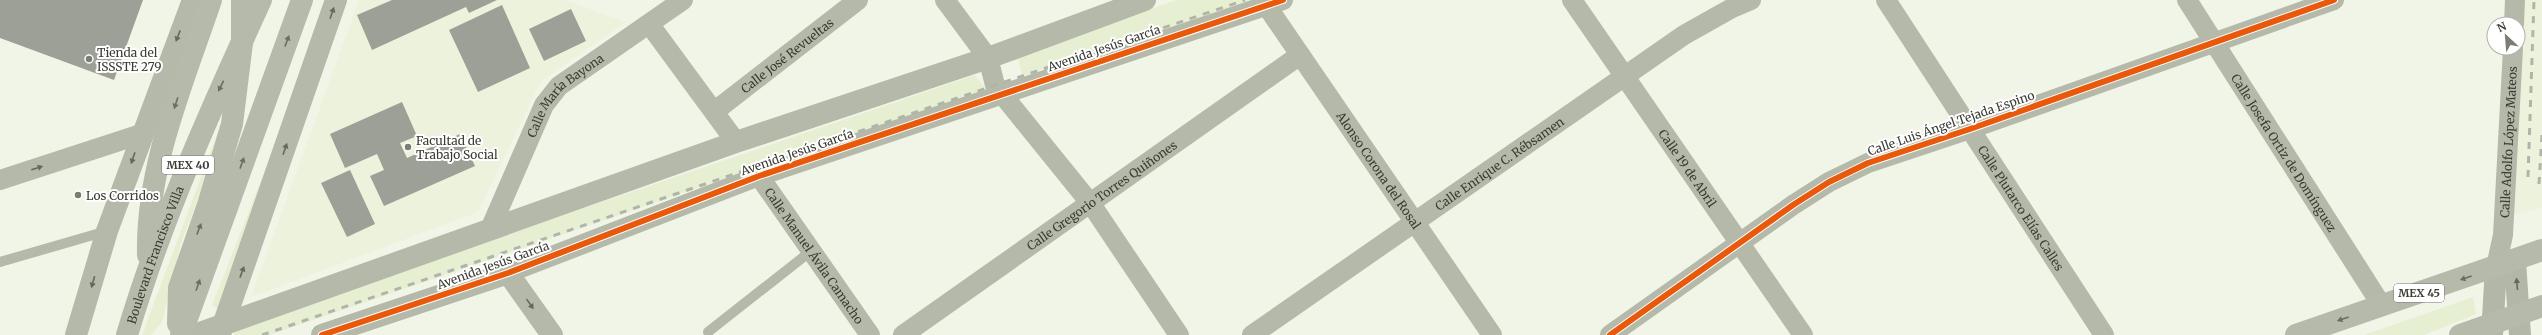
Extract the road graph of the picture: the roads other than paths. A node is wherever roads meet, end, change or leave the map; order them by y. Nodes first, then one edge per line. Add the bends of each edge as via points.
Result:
1 (192, 0) edge
2 (211, 0) edge
3 (242, 0) edge
4 (261, 0) edge
5 (336, 0) edge
6 (683, 0) edge
7 (858, 0) edge
8 (945, 0) edge
9 (1145, 0) edge
10 (1572, 0) edge
11 (1751, 0) edge
12 (1886, 0) edge
13 (2187, 0) edge
14 (2334, 0) edge
15 (2515, 0) edge
16 (1274, 3) edge
17 (302, 6) edge
18 (2514, 16) edge
19 (650, 25) junction
20 (242, 43) junction
21 (2215, 43) junction
22 (1300, 55) junction
23 (2513, 56) edge
24 (988, 58) junction
25 (1624, 75) junction
26 (1002, 94) junction
27 (715, 111) junction
28 (1970, 130) junction
29 (141, 134) junction
30 (736, 142) junction
31 (759, 176) junction
32 (0, 180) edge
33 (1091, 204) junction
34 (1414, 222) junction
35 (491, 227) junction
36 (107, 231) junction
37 (1740, 243) junction
38 (2542, 250) edge
39 (811, 251) junction
40 (0, 262) edge
41 (2505, 264) junction
42 (148, 265) junction
43 (508, 273) junction
44 (2382, 306) junction
45 (2542, 306) edge
46 (2520, 313) junction
47 (2492, 329) edge
48 (221, 330) edge
49 (708, 332) dead end
50 (546, 333) edge
51 (76, 335) edge
52 (127, 335) edge
53 (179, 335) edge
54 (194, 335) edge
55 (322, 335) edge
56 (870, 335) edge
57 (903, 335) edge
58 (1180, 335) edge
59 (1252, 335) edge
60 (1492, 335) edge
61 (1610, 335) edge
62 (1803, 335) edge
63 (2104, 335) edge
64 (2296, 335) edge
65 (2460, 335) edge
66 (2520, 335) edge

1 -> 29 street
2 -> 42 main road via 158,163 147,222
3 - 20 main road
4 - 20 main road, Boulevard Francisco Villa / MEX 40
48 -> 5 street
6 - 19 street, Calle María Bayona
7 - 27 street, Calle José Revueltas
8 - 24 street
9 - 24 street
10 - 25 street, Calle 19 de Abril
11 - 25 street, Calle Enrique C. Rébsamen via 1684,35
12 - 28 street, Calle Plutarco Elías Calles
13 - 21 street, Calle Josefa Ortiz de Domínguez
14 - 21 street, Calle Luis Ángel Tejada Espino
15 - 18 street
16 - 22 street, Alonso Corona del Rosal
16 - 26 street, Avenida Jesús García
53 -> 17 main road
19 - 27 street
19 - 35 street, Calle María Bayona via 559,86 550,95
20 -> 42 main road, Boulevard Francisco Villa / MEX 40 via 220,88
53 -> 20 main road via 179,288 208,205 232,124
21 - 28 street, Calle Luis Ángel Tejada Espino
21 - 44 street, Calle Josefa Ortiz de Domínguez
22 - 33 street, Calle Gregorio Torres Quiñones
22 - 34 street, Alonso Corona del Rosal
23 - 41 street, Calle Adolfo López Mateos via 2503,235
24 - 26 street via 995,85
24 - 30 street
25 - 34 street, Calle Enrique C. Rébsamen
25 - 37 street, Calle 19 de Abril
26 - 31 street, Avenida Jesús García
26 - 33 street
27 - 30 street
28 - 37 street, Calle Luis Ángel Tejada Espino via 1868,163 1829,182
28 - 63 street, Calle Plutarco Elías Calles
32 -> 29 street
29 -> 36 street
30 - 35 street
31 - 39 street, Calle Manuel Ávila Camacho
31 - 43 street, Avenida Jesús García
33 - 57 street, Calle Gregorio Torres Quiñones
33 - 58 street
34 - 59 street, Calle Enrique C. Rébsamen
34 - 60 street, Alonso Corona del Rosal
35 - 48 street
36 - 40 lane
36 -> 51 street
37 - 61 street, Calle Luis Ángel Tejada Espino
37 - 62 street, Calle 19 de Abril
38 - 41 main road, MEX 45
39 - 49 lane
39 - 56 street, Calle Manuel Ávila Camacho
41 -> 44 main road, MEX 45
46 -> 41 main road, Calle Adolfo López Mateos
41 - 47 main road, Calle Adolfo López Mateos
42 - 52 main road, Boulevard Francisco Villa / MEX 40
43 -> 50 street
43 - 55 street, Avenida Jesús García
44 -> 64 main road, MEX 45
45 - 46 main road
46 - 47 main road
46 - 66 main road, Calle Adolfo López Mateos
47 - 65 main road
48 - 54 street

